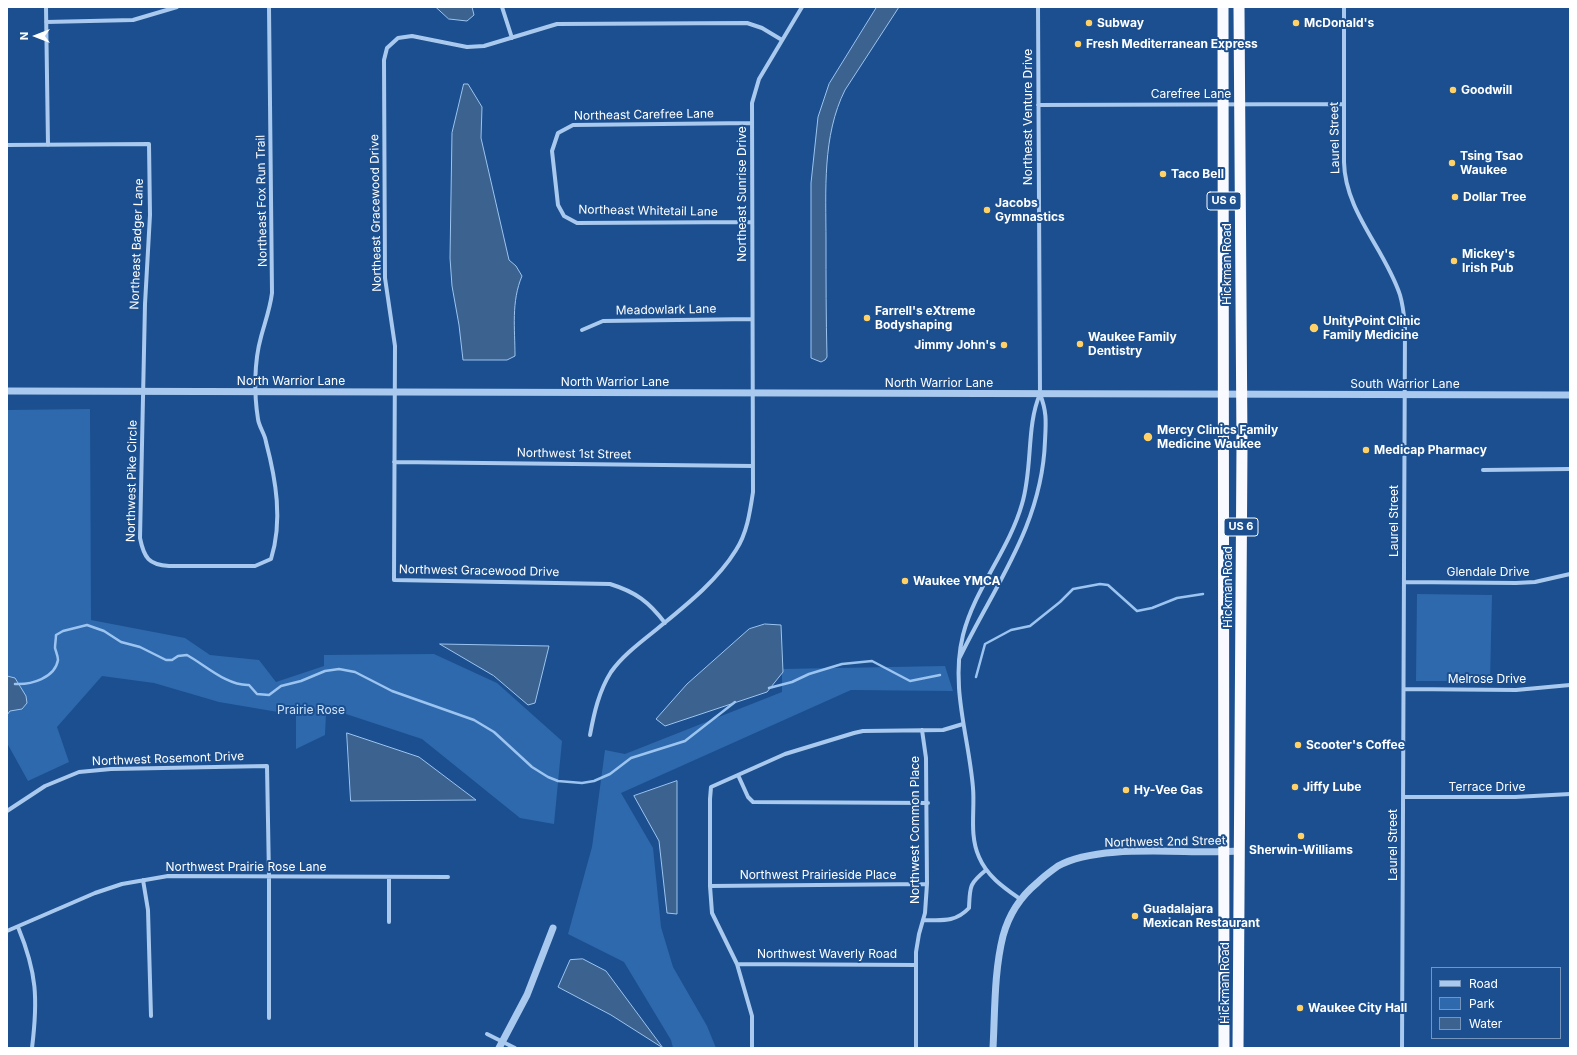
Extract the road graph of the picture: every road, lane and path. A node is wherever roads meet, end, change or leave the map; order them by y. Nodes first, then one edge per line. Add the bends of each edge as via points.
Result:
1 (46, 7) edge
2 (159, 7) edge
3 (177, 7) edge
4 (269, 7) edge
5 (502, 7) edge
6 (802, 7) edge
7 (1038, 7) edge
8 (1224, 7) edge
9 (1239, 7) edge
10 (1344, 7) edge
11 (160, 12) junction
12 (46, 22) junction
13 (512, 38) junction
14 (782, 40) junction
15 (1239, 104) junction
16 (1344, 104) junction
17 (1038, 105) junction
18 (1225, 105) junction
19 (751, 123) junction
20 (48, 145) junction
21 (7, 146) edge
22 (555, 175) joint
23 (752, 222) junction
24 (752, 319) junction
25 (582, 330) dead end
26 (7, 391) edge
27 (144, 391) junction
28 (257, 392) junction
29 (395, 392) junction
30 (753, 393) junction
31 (1040, 394) junction
32 (1224, 394) junction
33 (1240, 394) junction
34 (1405, 395) junction
35 (1570, 395) edge
36 (394, 462) junction
37 (753, 466) junction
38 (1570, 468) edge
39 (1483, 470) dead end
40 (1570, 574) edge
41 (1404, 582) junction
42 (665, 623) junction
43 (959, 659) junction
44 (1570, 685) edge
45 (1404, 689) junction
46 (963, 724) junction
47 (922, 730) junction
48 (590, 735) dead end
49 (738, 775) junction
50 (1570, 794) edge
51 (1403, 797) junction
52 (928, 803) junction
53 (7, 811) edge
54 (1239, 851) junction
55 (1225, 852) junction
56 (986, 870) junction
57 (270, 876) junction
58 (390, 877) junction
59 (448, 877) dead end
60 (143, 880) junction
61 (927, 884) junction
62 (710, 886) junction
63 (1020, 899) junction
64 (923, 920) junction
65 (389, 922) dead end
66 (18, 927) junction
67 (553, 928) dead end
68 (7, 931) edge
69 (737, 964) junction
70 (916, 965) junction
71 (151, 1016) dead end
72 (269, 1018) dead end
73 (487, 1034) dead end
74 (501, 1045) edge
75 (32, 1048) edge
76 (515, 1048) edge
77 (752, 1048) edge
78 (916, 1048) edge
79 (993, 1048) edge
80 (1224, 1048) edge
81 (1238, 1048) edge
82 (1402, 1048) edge

1 - 12 street
2 - 11 street
3 - 11 street
4 - 28 street, Northeast Fox Run Trail via 272,294 257,357
5 - 13 street
6 - 14 street, Northeast Sunrise Drive
7 - 17 street, Northeast Venture Drive
8 - 18 highway, Hickman Road / US 6
9 - 15 highway, Hickman Road / US 6
10 - 16 street, Laurel Street
11 - 12 street via 125,20
12 - 20 street
13 - 14 street via 557,24 743,23 755,25
13 - 29 street, Northeast Gracewood Drive via 484,46 467,46 412,36 398,38 387,48 384,60 385,278 395,346
14 - 19 street, Northeast Sunrise Drive via 754,91
15 - 16 street, Carefree Lane
15 - 18 street, Carefree Lane
15 - 33 highway, Hickman Road / US 6
16 - 34 street, Laurel Street via 1345,168 1348,186 1356,208 1401,297 1405,325
17 - 18 street, Carefree Lane
17 - 31 street, Northeast Venture Drive
18 - 32 highway, Hickman Road / US 6
19 - 22 street, Northeast Carefree Lane via 573,125 558,133 552,151
19 - 23 street, Northeast Sunrise Drive
20 - 21 street, Northeast Badger Lane
20 - 27 street, Northeast Badger Lane via 149,144 150,215
22 - 23 street, Northeast Whitetail Lane via 558,205 564,216 577,223
23 - 24 street, Northeast Sunrise Drive
24 - 25 street, Meadowlark Lane via 603,321
24 - 30 street, Northeast Sunrise Drive
26 - 27 street, North Warrior Lane
27 - 28 street, North Warrior Lane
27 - 28 street, Northwest Pike Circle via 140,538 142,551 158,566 255,566 271,559 276,544 276,486 266,440 258,421
28 - 29 street, North Warrior Lane
29 - 30 street, North Warrior Lane
29 - 36 street, Northwest Gracewood Drive
30 - 31 street, North Warrior Lane
30 - 37 street, Northeast Sunrise Drive
31 - 32 street, North Warrior Lane
31 - 43 street via 1033,410 1027,489 1018,520 970,613
31 - 43 street via 1046,410 1044,457 1034,510 1017,549
32 - 33 street, South Warrior Lane
32 - 55 highway, Hickman Road / US 6
33 - 34 street, South Warrior Lane
33 - 54 highway, Hickman Road / US 6 via 1242,445
34 - 35 street, South Warrior Lane
34 - 41 street, Laurel Street
36 - 37 street, Northwest 1st Street
36 - 42 street, Northwest Gracewood Drive via 394,580 610,584 631,591 652,607
37 - 42 street, Northeast Sunrise Drive via 749,519 737,549 716,576
38 - 39 street
40 - 41 street, Glendale Drive via 1535,582
41 - 45 street, Laurel Street
42 - 48 street, Northeast Sunrise Drive via 628,653 611,673 604,684 594,713
43 - 46 street via 959,694
44 - 45 street, Melrose Drive via 1523,690
45 - 51 street, Laurel Street
46 - 47 street via 943,730
46 - 56 street via 971,757 975,843 978,856
47 - 49 street via 854,733 785,754
47 - 52 street, Northwest Common Place
49 - 52 street via 748,798 753,802
49 - 62 street via 711,787 710,790
50 - 51 street, Terrace Drive via 1515,797
51 - 82 street, Laurel Street
52 - 61 street, Northwest Common Place
53 - 57 street, Northwest Rosemont Drive via 45,786 79,772 267,766
54 - 55 street, Northwest 2nd Street
54 - 81 highway, Hickman Road / US 6
55 - 63 street, Northwest 2nd Street via 1111,853 1082,858 1059,866
55 - 80 highway, Hickman Road / US 6
56 - 63 street via 995,881
56 - 64 street via 972,881 969,908 961,917 950,920
57 - 58 street, Northwest Prairie Rose Lane
57 - 60 street, Northwest Prairie Rose Lane via 183,875
57 - 72 street
58 - 59 street, Northwest Prairie Rose Lane
58 - 65 street
60 - 66 street, Northwest Prairie Rose Lane via 95,893
60 - 71 street via 148,910
61 - 62 street, Northwest Prairieside Place
61 - 64 street, Northwest Common Place
62 - 69 street via 712,913
63 - 79 street, Northwest 2nd Street via 1003,934 999,955
64 - 70 street, Northwest Common Place
66 - 68 street, Northwest Prairie Rose Lane
66 - 75 street via 33,972 35,998
67 - 74 street via 527,995
69 - 70 street, Northwest Waverly Road
69 - 77 street via 752,1016
70 - 78 street, Northwest Common Place
73 - 74 street
74 - 76 street

